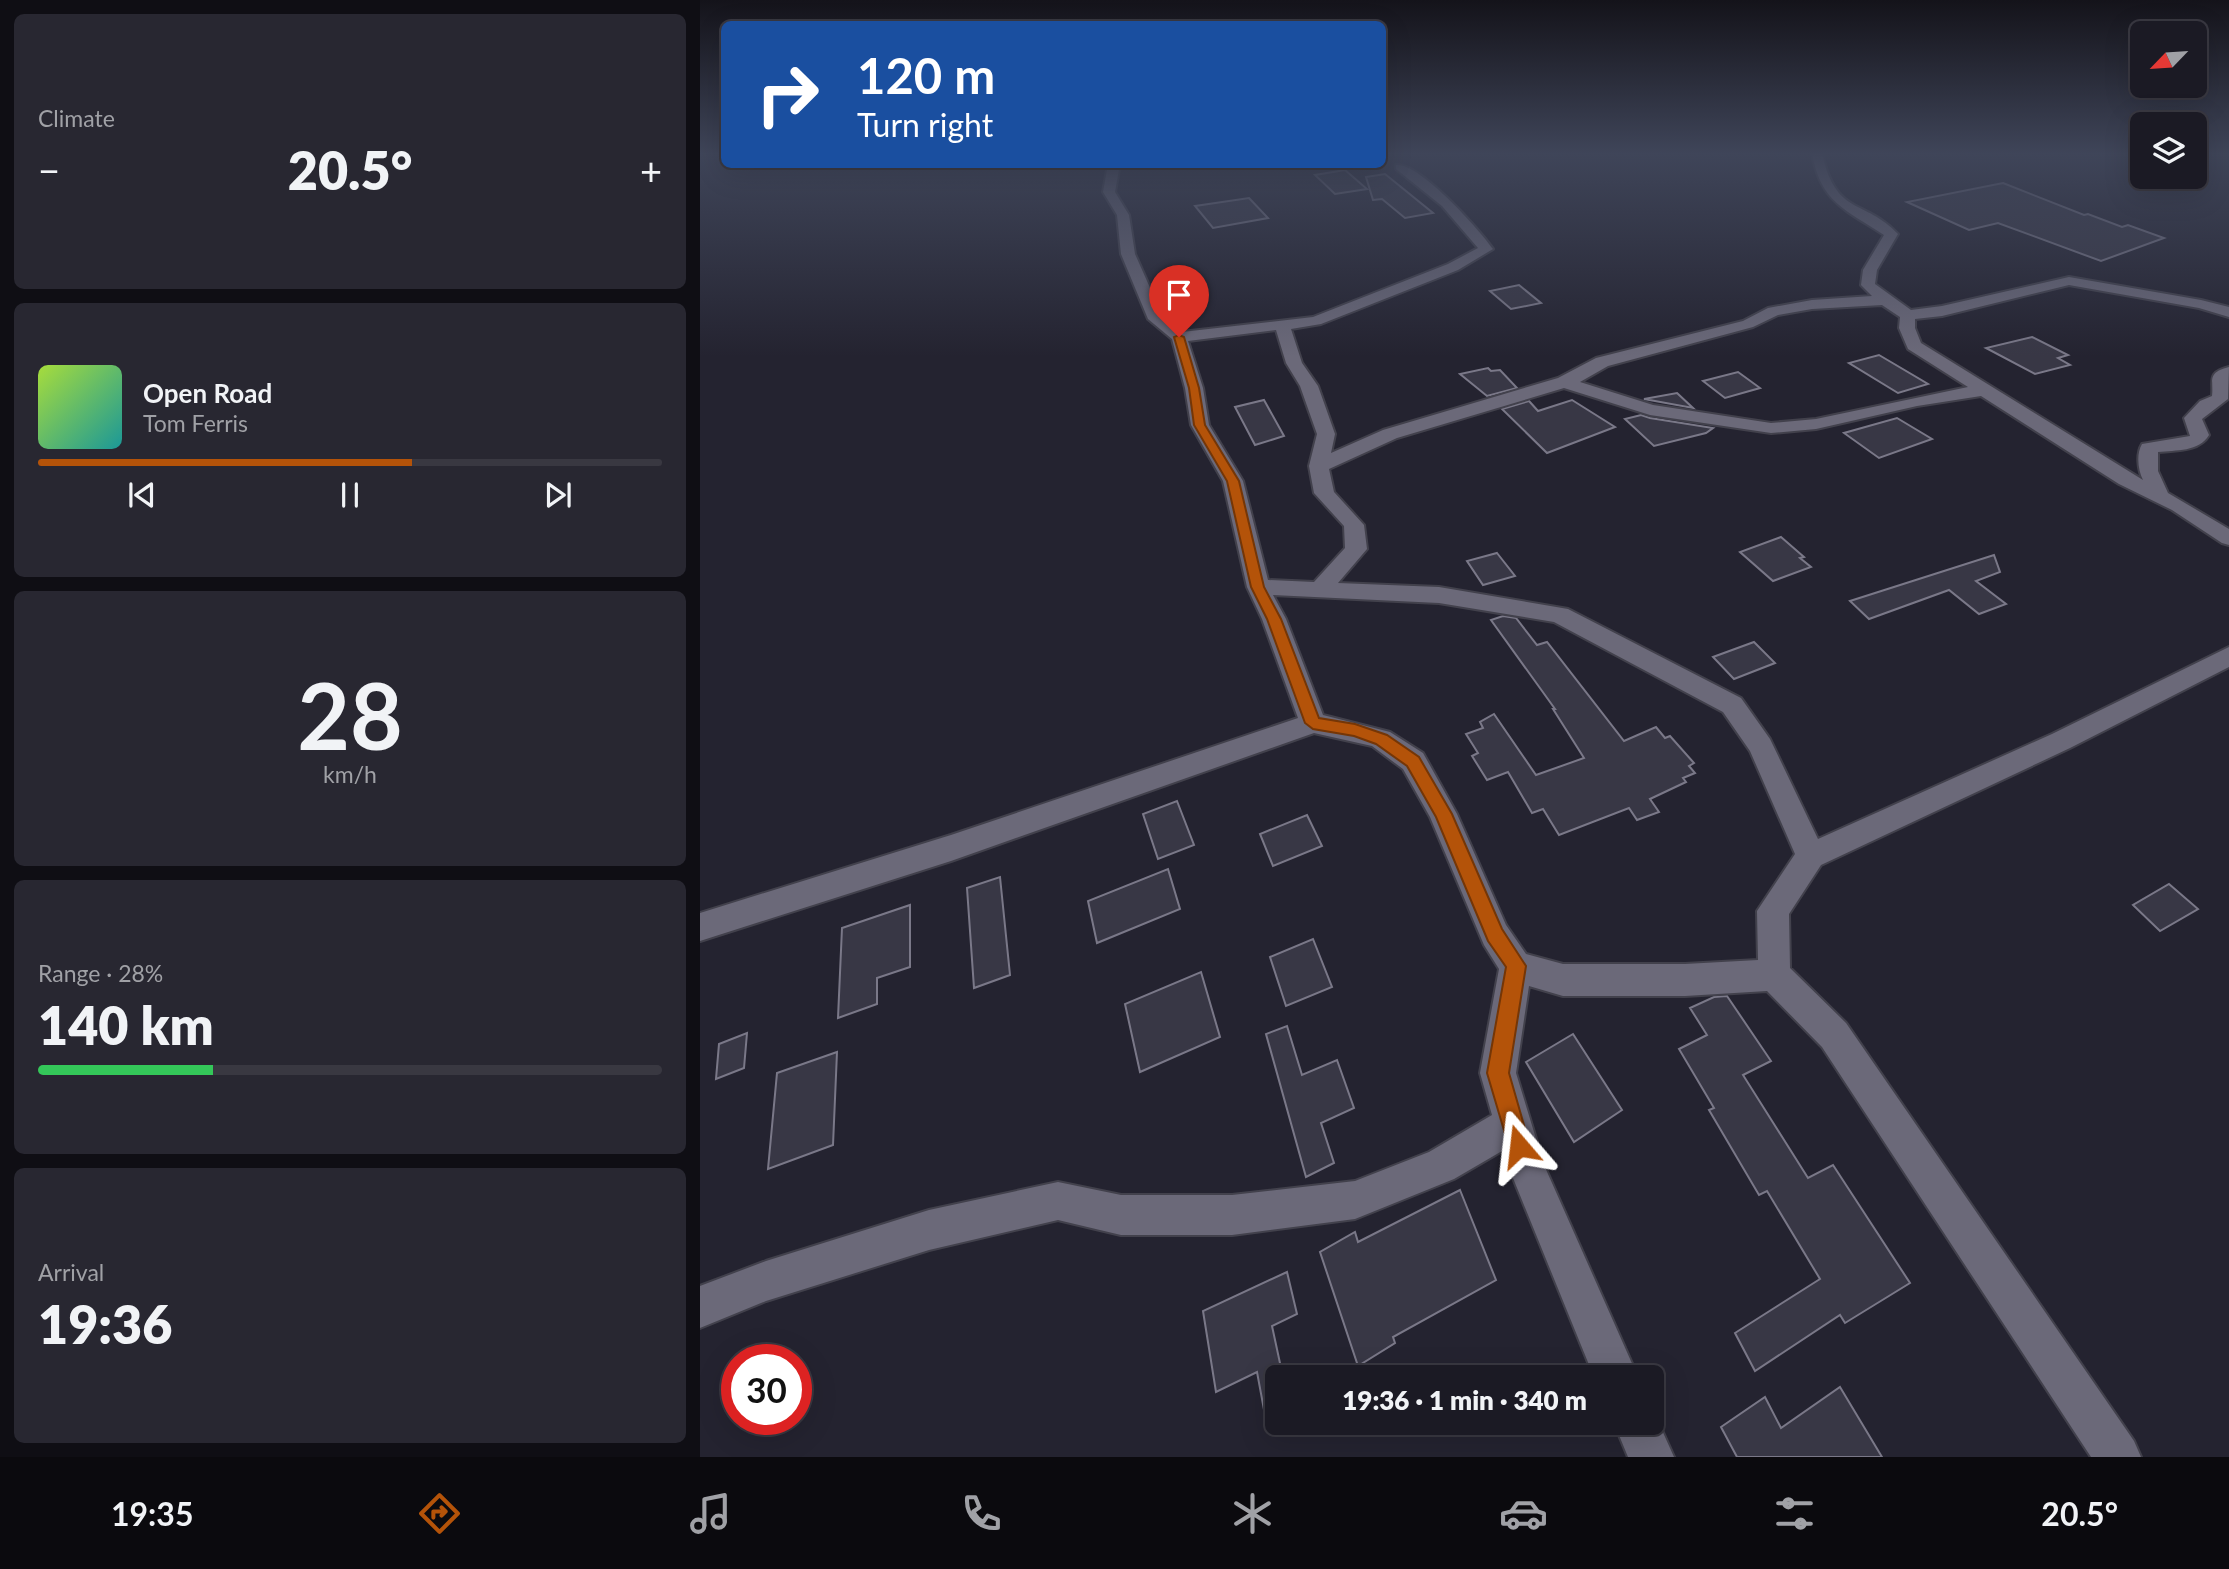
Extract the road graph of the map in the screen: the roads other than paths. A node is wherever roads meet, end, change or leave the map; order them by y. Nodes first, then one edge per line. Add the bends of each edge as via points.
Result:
1 (1124, 221) edge
2 (1464, 221) edge
3 (1869, 221) edge
4 (1885, 300) junction
5 (2229, 312) edge
6 (1908, 315) junction
7 (1283, 326) junction
8 (1179, 337) junction
9 (2229, 372) edge
10 (1564, 382) junction
11 (1984, 390) junction
12 (1319, 466) junction
13 (2160, 497) junction
14 (2229, 538) edge
15 (1258, 587) junction
16 (1319, 590) junction
17 (2229, 656) edge
18 (1313, 723) junction
19 (1811, 856) junction
20 (700, 928) edge
21 (1516, 966) junction
22 (1773, 975) junction
23 (1513, 1124) junction
24 (700, 1307) edge
25 (1611, 1365) edge
26 (1641, 1435) edge
27 (1651, 1457) edge
28 (2118, 1457) edge

1 - 8 street via 1128,254 1156,319
2 - 7 street via 1486,249 1316,321
3 - 4 street via 1891,234 1889,245 1874,258 1867,274 1868,285
4 - 6 street
4 - 10 street via 1777,309 1731,330 1602,362
5 - 6 street via 2068,281
6 - 11 street via 1914,346
7 - 8 street
7 - 12 street via 1326,435
8 - 15 street via 1200,425 1233,481
9 - 13 street via 2219,379 2219,399 2193,418 2200,435 2197,440 2149,448 2148,471
10 - 11 street via 1650,410 1771,428 1816,424
10 - 12 street via 1390,434
11 - 13 street
12 - 16 street via 1324,493 1354,525 1356,549
13 - 14 street
15 - 16 street
15 - 18 street
16 - 19 street via 1439,595 1560,615 1732,705 1761,746
17 - 19 street via 2061,741
18 - 20 street via 951,848
18 - 21 street via 1381,739 1413,761 1443,814 1495,935
19 - 22 street via 1773,911
21 - 22 street via 1563,980
21 - 23 street via 1498,1073
22 - 28 street via 1834,1035
23 - 24 street via 1441,1166 1356,1200 1232,1215 1121,1215 1058,1201 929,1230 766,1280
23 - 25 street via 1526,1168
26 - 27 street

